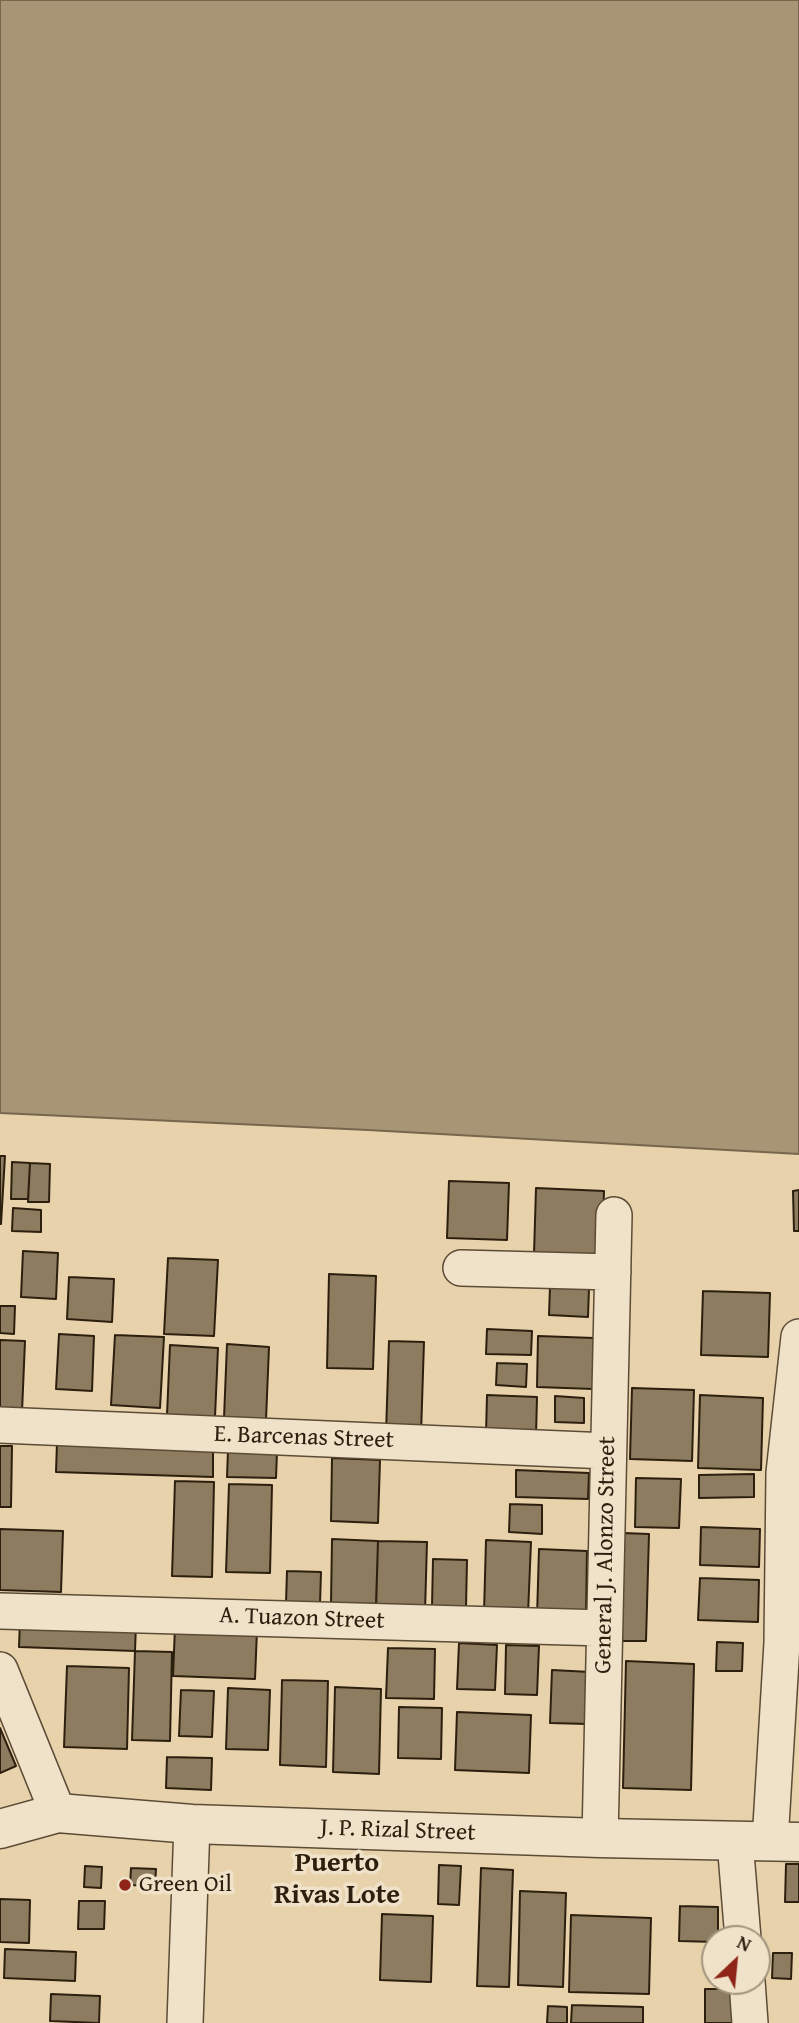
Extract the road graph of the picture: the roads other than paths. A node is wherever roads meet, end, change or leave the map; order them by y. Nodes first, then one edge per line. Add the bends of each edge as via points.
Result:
1 (614, 1215) dead end
2 (461, 1268) dead end
3 (613, 1272) junction
4 (799, 1337) edge
5 (0, 1425) edge
6 (608, 1451) junction
7 (792, 1473) edge
8 (0, 1611) edge
9 (604, 1628) junction
10 (790, 1644) edge
11 (0, 1670) edge
12 (58, 1813) junction
13 (192, 1824) junction
14 (0, 1829) edge
15 (600, 1838) junction
16 (768, 1842) edge
17 (747, 1925) edge
18 (748, 1995) edge
19 (185, 2023) edge
20 (750, 2023) edge

1 - 3 street, General J. Alonzo Street
2 - 3 street
3 - 6 street, General J. Alonzo Street
4 - 7 street
5 - 6 street, E. Barcenas Street
6 - 9 street, General J. Alonzo Street
7 - 10 street
8 - 9 street, A. Tuazon Street
9 - 15 street, General J. Alonzo Street
10 - 16 street
11 - 12 street
12 - 13 street, J. P. Rizal Street
12 - 14 street, J. P. Rizal Street
13 - 15 street, J. P. Rizal Street
13 - 19 street
15 - 16 street, J. P. Rizal Street
16 - 17 street
18 - 20 street

